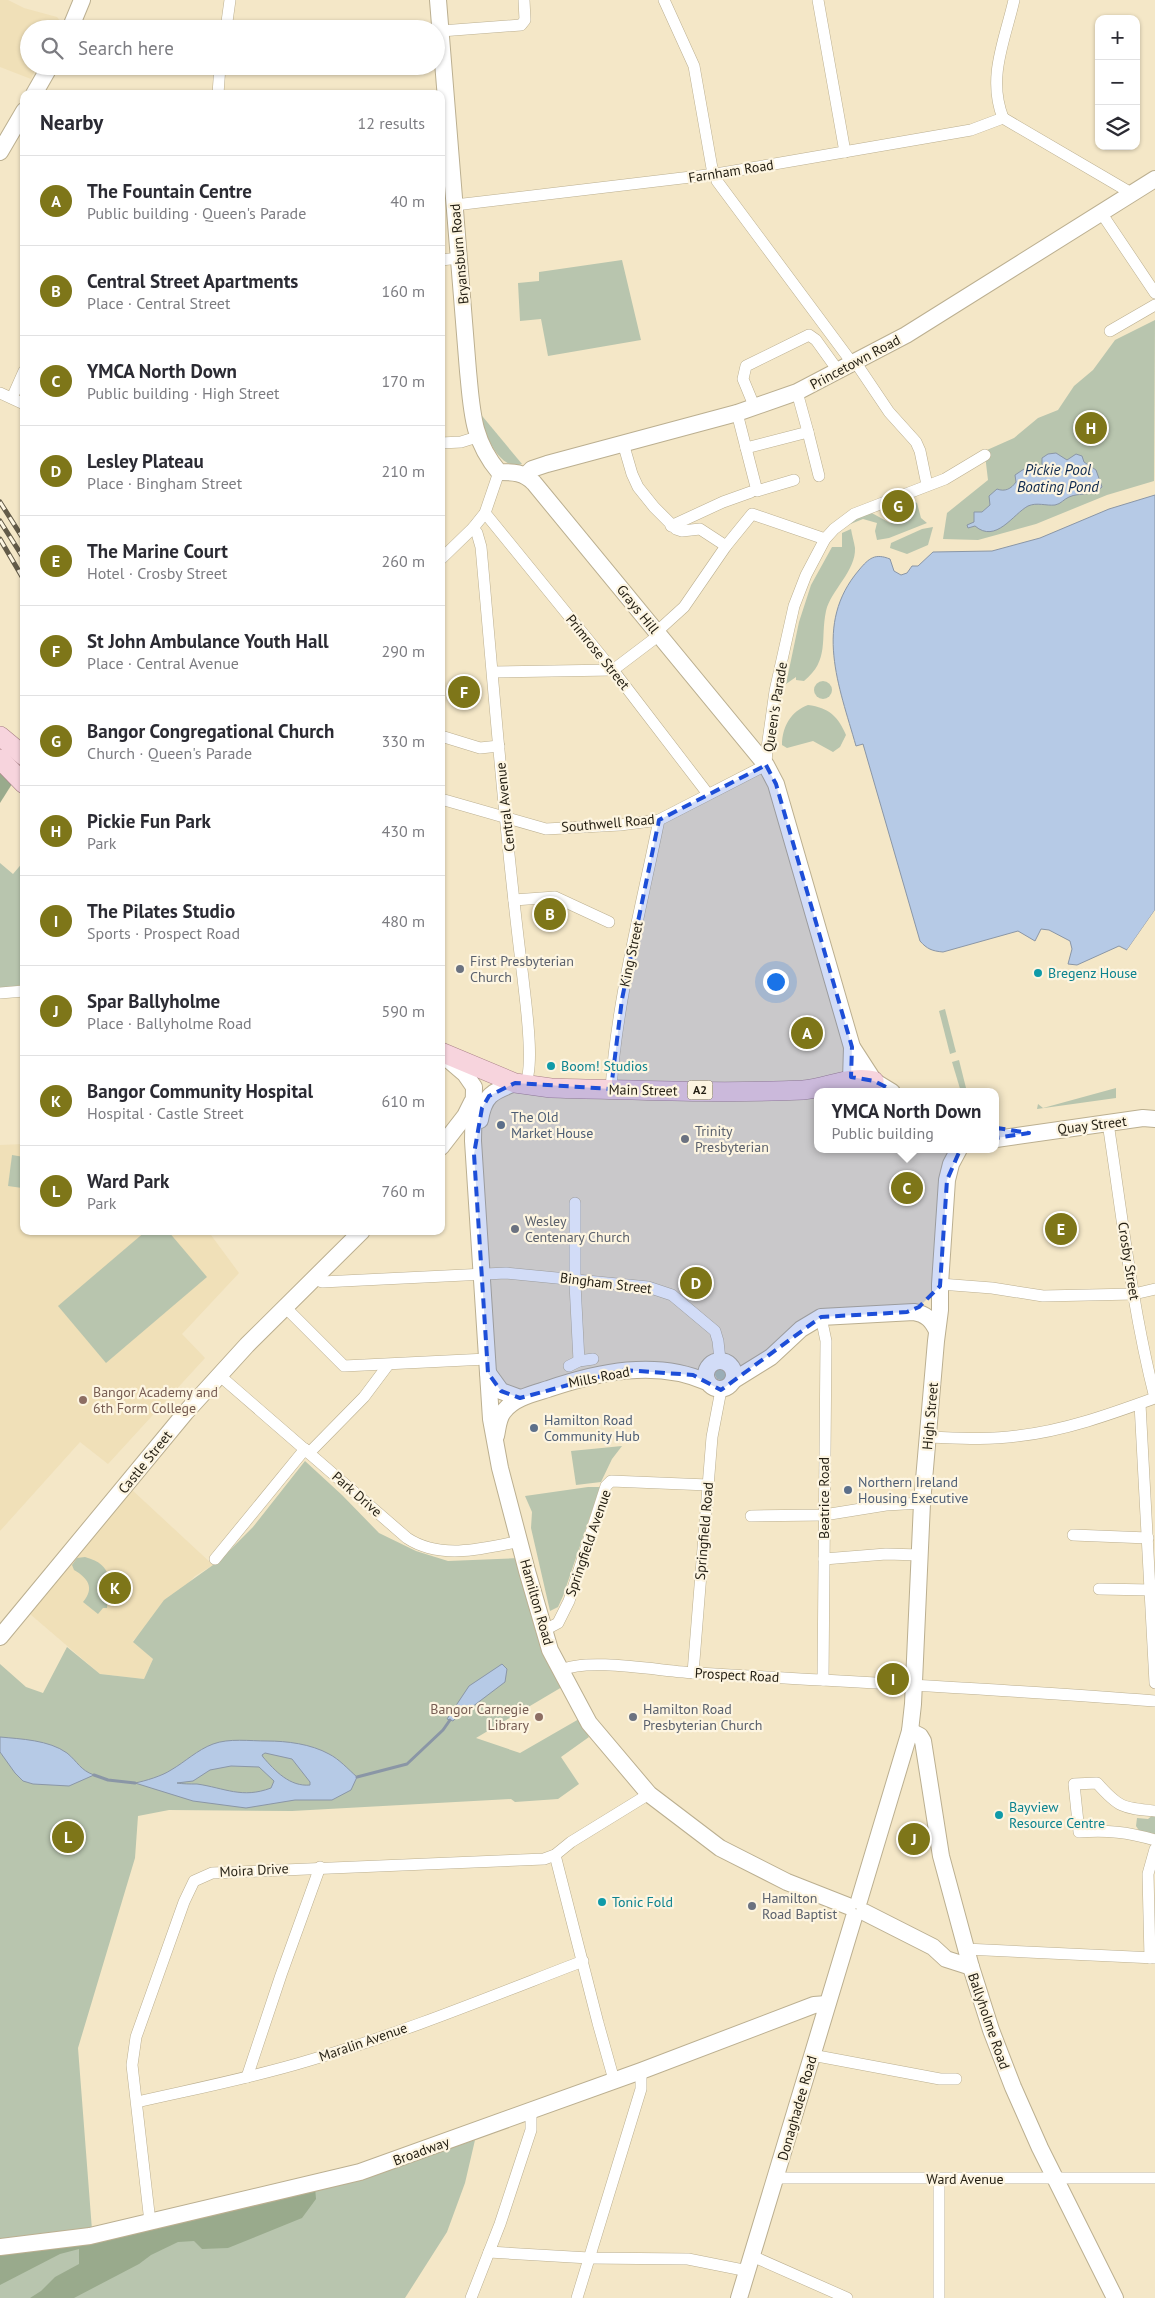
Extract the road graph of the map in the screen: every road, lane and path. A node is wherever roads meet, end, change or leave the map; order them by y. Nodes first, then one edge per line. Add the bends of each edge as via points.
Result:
1 (82, 0) edge
2 (230, 0) edge
3 (438, 0) edge
4 (524, 0) edge
5 (664, 0) edge
6 (818, 0) edge
7 (1014, 0) edge
8 (74, 20) edge
9 (227, 20) edge
10 (440, 20) edge
11 (445, 31) edge
12 (45, 75) edge
13 (219, 75) edge
14 (443, 75) edge
15 (36, 90) edge
16 (218, 90) edge
17 (444, 90) edge
18 (20, 117) edge
19 (1003, 118) junction
20 (445, 123) edge
21 (2, 144) edge
22 (446, 146) edge
23 (845, 152) junction
24 (714, 174) junction
25 (1155, 179) edge
26 (1130, 195) junction
27 (455, 205) junction
28 (1102, 214) junction
29 (459, 258) junction
30 (445, 260) edge
31 (1155, 293) edge
32 (1155, 305) edge
33 (1110, 331) dead end
34 (849, 366) junction
35 (20, 380) edge
36 (797, 392) junction
37 (0, 394) edge
38 (12, 398) junction
39 (20, 402) edge
40 (755, 408) junction
41 (737, 414) junction
42 (808, 432) junction
43 (477, 436) junction
44 (445, 443) edge
45 (623, 443) junction
46 (746, 448) junction
47 (985, 454) dead end
48 (499, 472) junction
49 (526, 475) junction
50 (819, 476) dead end
51 (794, 480) dead end
52 (927, 485) junction
53 (751, 492) dead end
54 (485, 513) junction
55 (671, 526) junction
56 (473, 528) junction
57 (825, 540) junction
58 (726, 546) junction
59 (445, 555) edge
60 (658, 634) junction
61 (613, 670) junction
62 (493, 672) junction
63 (0, 736) edge
64 (445, 737) edge
65 (499, 746) junction
66 (20, 753) edge
67 (0, 759) edge
68 (766, 765) junction
69 (20, 780) edge
70 (708, 794) junction
71 (445, 800) edge
72 (505, 818) junction
73 (659, 820) junction
74 (514, 900) junction
75 (609, 922) dead end
76 (20, 991) edge
77 (0, 993) edge
78 (852, 1047) junction
79 (445, 1055) edge
80 (445, 1057) edge
81 (874, 1081) junction
82 (520, 1085) junction
83 (853, 1086) edge
84 (820, 1088) edge
85 (885, 1088) edge
86 (611, 1089) junction
87 (814, 1089) edge
88 (474, 1092) junction
89 (1155, 1119) edge
90 (1108, 1123) junction
91 (999, 1128) edge
92 (1029, 1133) junction
93 (999, 1138) edge
94 (446, 1143) edge
95 (473, 1147) junction
96 (957, 1153) edge
97 (575, 1203) dead end
98 (358, 1235) edge
99 (482, 1273) junction
100 (314, 1279) junction
101 (575, 1280) junction
102 (940, 1285) junction
103 (1155, 1290) edge
104 (1134, 1294) junction
105 (285, 1307) junction
106 (907, 1312) junction
107 (821, 1317) junction
108 (937, 1331) junction
109 (593, 1359) dead end
110 (720, 1360) junction
111 (388, 1365) junction
112 (488, 1366) junction
113 (219, 1375) junction
114 (721, 1384) junction
115 (520, 1398) junction
116 (1155, 1398) edge
117 (1140, 1404) junction
118 (495, 1437) junction
119 (929, 1437) junction
120 (307, 1451) junction
121 (708, 1485) junction
122 (922, 1503) junction
123 (824, 1515) junction
124 (751, 1516) dead end
125 (1073, 1535) dead end
126 (1148, 1538) junction
127 (520, 1541) junction
128 (920, 1555) junction
129 (215, 1559) dead end
130 (824, 1559) junction
131 (1099, 1589) dead end
132 (1151, 1590) junction
133 (543, 1631) junction
134 (0, 1636) edge
135 (562, 1670) junction
136 (693, 1673) junction
137 (824, 1680) junction
138 (1155, 1683) edge
139 (913, 1685) junction
140 (1155, 1701) edge
141 (910, 1731) junction
142 (649, 1794) junction
143 (1155, 1811) edge
144 (1155, 1840) edge
145 (1155, 1849) edge
146 (555, 1855) junction
147 (320, 1867) junction
148 (856, 1909) junction
149 (933, 1947) junction
150 (966, 1949) junction
151 (1153, 1958) edge
152 (583, 1961) junction
153 (971, 1967) junction
154 (827, 2004) junction
155 (812, 2055) junction
156 (641, 2071) junction
157 (247, 2077) junction
158 (956, 2079) dead end
159 (614, 2080) junction
160 (137, 2102) junction
161 (531, 2111) junction
162 (776, 2178) junction
163 (1155, 2178) edge
164 (1056, 2179) junction
165 (939, 2180) junction
166 (150, 2222) junction
167 (0, 2247) edge
168 (489, 2252) junction
169 (589, 2258) junction
170 (750, 2263) junction
171 (471, 2298) edge
172 (577, 2298) edge
173 (739, 2298) edge
174 (847, 2298) edge
175 (939, 2298) edge
176 (1115, 2298) edge

1 - 8 main road
2 - 9 street
3 - 10 main road, Bryansburn Road
4 - 11 street via 526,20 521,25
5 - 24 street via 694,66
6 - 23 street
7 - 19 street via 996,72
12 - 15 main road
13 - 16 street
14 - 17 main road, Bryansburn Road
18 - 21 main road
19 - 23 street, Farnham Road via 971,130
19 - 26 street
20 - 22 main road, Bryansburn Road
22 - 27 main road, Bryansburn Road
23 - 24 street, Farnham Road
24 - 27 street, Farnham Road
24 - 34 street
25 - 26 main road, Princetown Road
26 - 28 main road, Princetown Road
27 - 29 main road, Bryansburn Road
28 - 31 street
28 - 34 main road, Princetown Road via 984,288
29 - 30 street
29 - 43 main road, Bryansburn Road via 470,398
32 - 33 street
34 - 36 main road, Princetown Road
34 - 40 street via 809,335 746,366 743,379
34 - 52 street via 916,442
35 - 38 street
36 - 40 main road, Princetown Road
36 - 42 street
37 - 38 street
38 - 39 street
40 - 41 main road, Princetown Road
41 - 45 main road, Princetown Road
41 - 46 street
42 - 46 street
42 - 50 street
43 - 44 street via 461,442
43 - 48 main road, Bryansburn Road
45 - 49 main road, Princetown Road via 547,464 532,469
45 - 55 street via 638,487
46 - 51 street via 756,490
47 - 52 street, Queen's Parade via 954,475
48 - 49 main road
48 - 54 street
49 - 60 main road, Grays Hill
52 - 57 street, Queen's Parade via 854,514
53 - 55 street
54 - 56 street
54 - 61 street, Primrose Street
55 - 58 street via 682,531 700,529
56 - 59 street
56 - 62 street, Central Avenue via 482,547
57 - 58 street via 754,514
57 - 68 street, Queen's Parade via 794,606 776,682
58 - 60 street via 684,607
60 - 61 street
60 - 68 main road, Grays Hill
61 - 62 street
61 - 70 street, Primrose Street
62 - 65 street, Central Avenue
63 - 66 main road
64 - 65 street via 480,748
65 - 72 street, Central Avenue
67 - 69 main road
68 - 70 street, Southwell Road
68 - 78 main road, Queen's Parade via 776,784
70 - 73 street, Southwell Road
71 - 72 street, Southwell Road
72 - 73 street, Southwell Road via 546,829
72 - 74 street, Central Avenue
73 - 86 street, King Street via 622,999
74 - 75 street via 555,897
74 - 82 street, Central Avenue via 529,1041 528,1080
76 - 77 street
78 - 81 main road
78 - 83 main road
79 - 82 main road, Main Street / A2
80 - 88 main road, Main Street via 470,1079
81 - 83 main road, Main Street / A2 via 860,1078
81 - 85 main road
82 - 86 main road, Main Street / A2
82 - 95 main road, Hamilton Road via 495,1091 484,1102
83 - 84 main road, Main Street / A2
86 - 87 main road, Main Street / A2
88 - 94 main road via 469,1110
88 - 95 main road, Hamilton Road
89 - 90 main road, Quay Street
90 - 92 main road, Quay Street
90 - 104 street, Crosby Street
91 - 92 main road
92 - 93 main road
94 - 95 main road via 460,1136
95 - 99 main road, Hamilton Road
96 - 102 main road, High Street via 947,1180
97 - 101 street
98 - 100 main road, Castle Street
99 - 100 street, Bingham Street via 322,1282
99 - 101 street, Bingham Street
99 - 112 main road, Hamilton Road
100 - 105 main road, Castle Street
101 - 109 street via 574,1364
101 - 110 street, Bingham Street via 648,1287 672,1295 714,1331
102 - 104 street via 969,1285 1043,1296
102 - 106 main road via 927,1302
102 - 108 main road, High Street
103 - 104 street
104 - 116 street, Crosby Street
105 - 111 street via 344,1366
105 - 113 main road, Castle Street
106 - 107 main road
106 - 108 main road via 926,1315
107 - 114 main road via 801,1329 771,1357
107 - 123 street, Beatrice Road via 826,1341
108 - 119 main road, High Street
110 - 114 main road via 732,1367
110 - 114 main road via 712,1362 707,1369
111 - 112 street
111 - 120 street via 364,1397
112 - 115 main road via 501,1391
112 - 118 main road, Hamilton Road
113 - 120 street, Park Drive
113 - 134 main road, Castle Street
114 - 115 main road, Mills Road via 680,1373 624,1370 572,1381
114 - 121 street, Springfield Road
115 - 118 main road, Mills Road via 500,1416
116 - 117 street
117 - 119 street via 1073,1425 1026,1435 983,1439
117 - 126 street
118 - 127 main road, Hamilton Road
119 - 122 main road, High Street
120 - 127 street, Park Drive via 417,1545 452,1552
120 - 129 street
121 - 133 street, Springfield Avenue via 611,1481 606,1486 569,1601 558,1623
121 - 136 street, Springfield Road
122 - 123 street
122 - 128 main road, High Street
123 - 124 street
123 - 130 street, Beatrice Road
125 - 126 street
126 - 132 street
127 - 133 main road, Hamilton Road
128 - 130 street
128 - 139 main road, High Street
130 - 137 street, Beatrice Road
131 - 132 street
132 - 138 street
133 - 135 main road, Hamilton Road
135 - 136 street, Prospect Road via 590,1664
135 - 142 main road, Hamilton Road via 590,1723
136 - 137 street, Prospect Road
137 - 139 street, Prospect Road
139 - 140 street, Prospect Road
139 - 141 main road, Donaghadee Road
141 - 148 main road, Donaghadee Road
141 - 150 main road, Ballyholme Road via 923,1741 938,1840
142 - 146 street, Moira Drive
142 - 148 main road, Hamilton Road via 720,1848 787,1882
143 - 144 street via 1120,1806 1097,1783 1074,1784 1079,1832 1125,1832
145 - 151 street via 1148,1874
146 - 147 street, Moira Drive via 518,1861
146 - 152 street
147 - 157 street
147 - 160 street, Moira Drive via 212,1873 194,1881 136,2037 132,2066
148 - 149 main road, Hamilton Road
148 - 154 main road, Donaghadee Road
149 - 150 main road, Hamilton Road
149 - 153 main road, Hamilton Road via 946,1959
150 - 151 street
150 - 153 main road, Ballyholme Road
152 - 157 street, Maralin Avenue via 308,2061
152 - 159 street
153 - 164 main road, Ballyholme Road via 1013,2087
154 - 155 main road, Donaghadee Road
154 - 156 main road, Broadway via 814,2005
155 - 158 street via 940,2079
155 - 162 main road, Donaghadee Road
156 - 159 main road, Broadway
156 - 169 street via 641,2089
157 - 160 street, Maralin Avenue
159 - 161 main road, Broadway
160 - 166 street, Moira Drive
161 - 166 main road, Broadway via 360,2172
161 - 168 street via 531,2130
162 - 165 street, Ward Avenue
162 - 170 main road, Donaghadee Road
163 - 164 street, Ward Avenue
164 - 165 street, Ward Avenue
164 - 176 main road, Ballyholme Road
165 - 175 street
166 - 167 main road, Broadway via 90,2236
168 - 169 street
168 - 171 street
169 - 170 street
169 - 172 street
170 - 173 main road, Donaghadee Road
170 - 174 street

